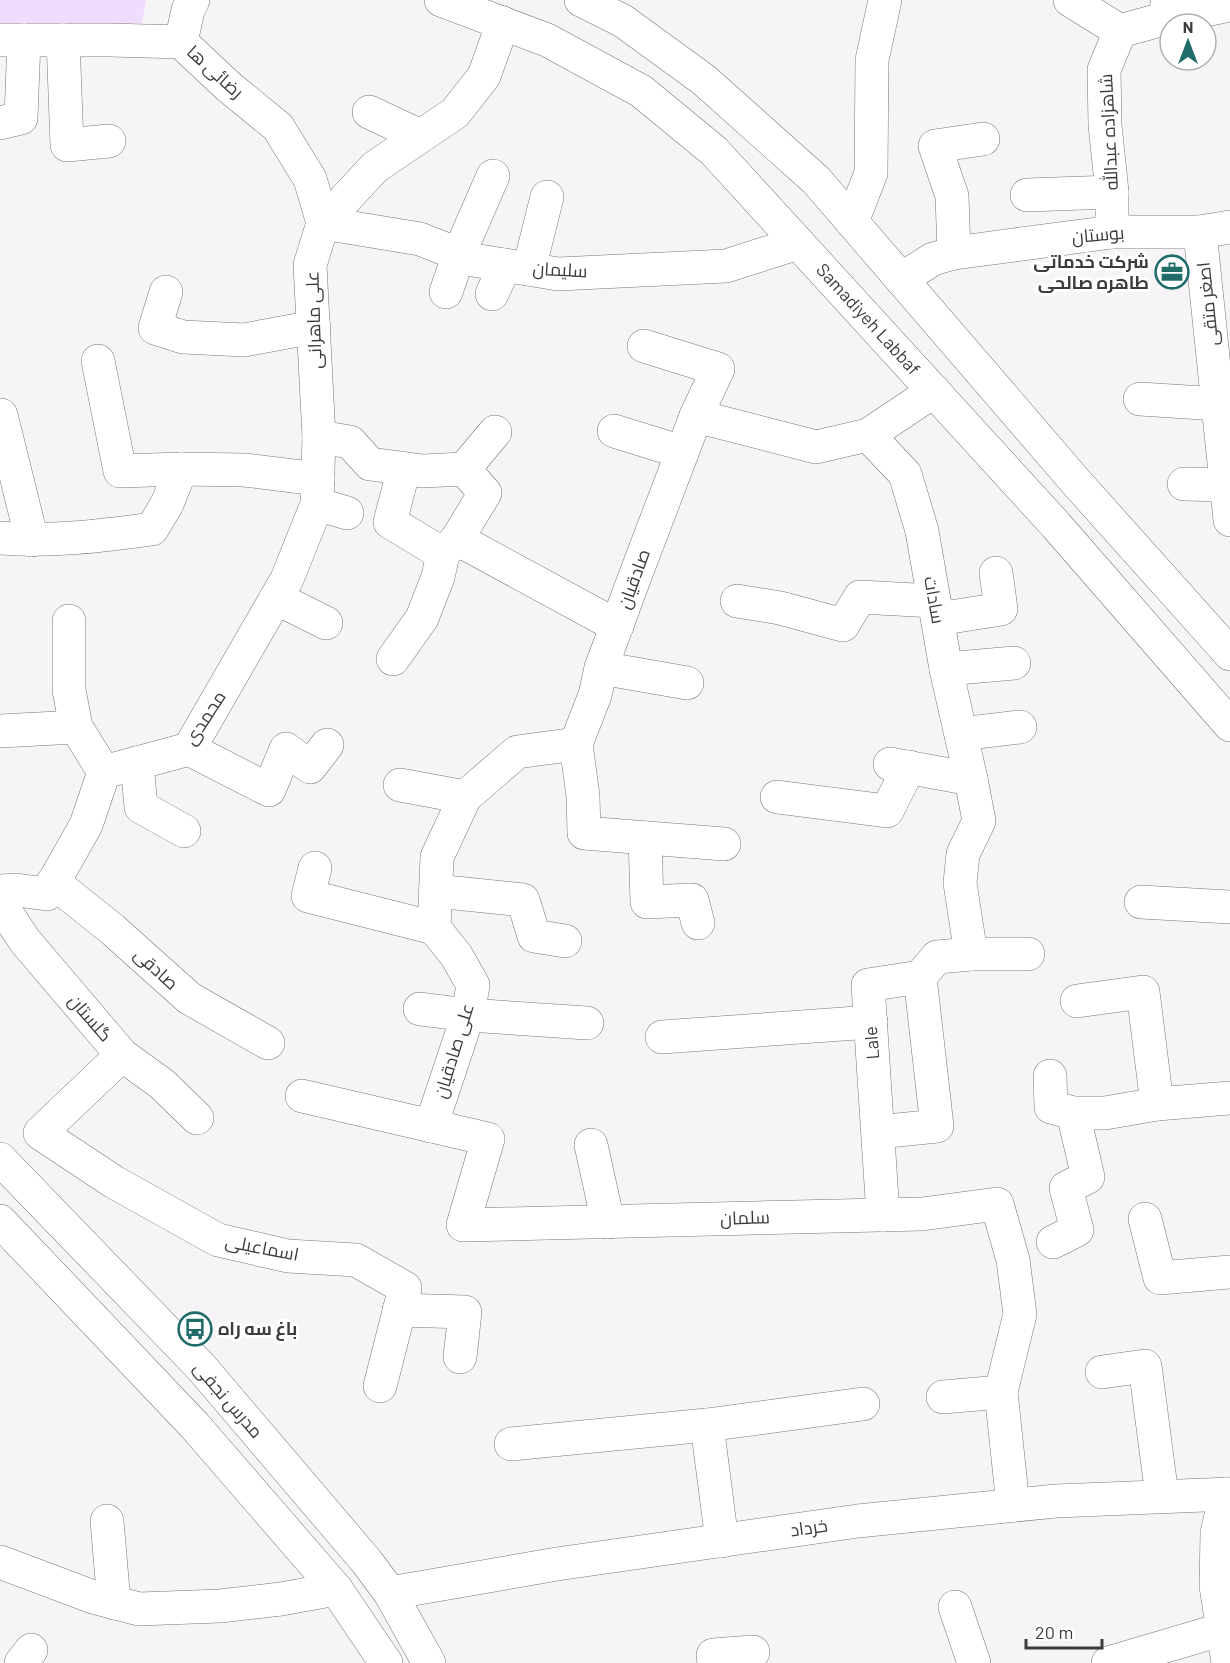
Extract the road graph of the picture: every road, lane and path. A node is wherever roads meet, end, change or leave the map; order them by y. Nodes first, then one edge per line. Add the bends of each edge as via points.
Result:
1 (180, 0) edge
2 (193, 0) edge
3 (441, 0) edge
4 (581, 0) edge
5 (885, 0) edge
6 (1070, 0) edge
7 (1230, 5) edge
8 (1167, 9) edge
9 (503, 23) junction
10 (1120, 31) junction
11 (12, 40) edge
12 (63, 40) junction
13 (181, 42) junction
14 (369, 112) dead end
15 (0, 123) edge
16 (420, 136) junction
17 (983, 139) dead end
18 (109, 141) dead end
19 (494, 176) dead end
20 (1112, 192) junction
21 (1027, 195) dead end
22 (547, 197) dead end
23 (323, 222) junction
24 (852, 222) junction
25 (1215, 230) edge
26 (1112, 232) junction
27 (798, 243) junction
28 (954, 253) junction
29 (459, 254) junction
30 (508, 276) junction
31 (901, 279) junction
32 (166, 292) dead end
33 (446, 292) dead end
34 (314, 327) junction
35 (644, 346) dead end
36 (98, 361) dead end
37 (934, 392) junction
38 (1140, 399) dead end
39 (1224, 405) edge
40 (1, 415) edge
41 (696, 416) junction
42 (614, 431) dead end
43 (495, 432) dead end
44 (868, 435) junction
45 (319, 437) junction
46 (682, 452) junction
47 (181, 468) junction
48 (404, 468) junction
49 (464, 468) junction
50 (1184, 484) dead end
51 (1227, 485) junction
52 (328, 499) junction
53 (1230, 520) edge
54 (16, 539) edge
55 (450, 547) junction
56 (996, 573) dead end
57 (276, 598) junction
58 (737, 602) dead end
59 (936, 610) junction
60 (69, 621) dead end
61 (326, 623) dead end
62 (1202, 623) junction
63 (617, 626) junction
64 (1167, 652) junction
65 (1230, 654) edge
66 (393, 659) dead end
67 (1014, 663) dead end
68 (601, 668) junction
69 (946, 669) junction
70 (687, 683) dead end
71 (76, 727) junction
72 (1020, 727) dead end
73 (1229, 730) edge
74 (0, 731) edge
75 (961, 734) junction
76 (576, 744) junction
77 (327, 745) dead end
78 (189, 749) junction
79 (137, 763) junction
80 (104, 772) junction
81 (971, 779) junction
82 (400, 785) dead end
83 (465, 798) junction
84 (777, 798) dead end
85 (184, 831) dead end
86 (645, 838) junction
87 (724, 844) dead end
88 (315, 868) dead end
89 (53, 882) junction
90 (0, 891) edge
91 (436, 891) junction
92 (1141, 902) dead end
93 (0, 903) edge
94 (1230, 907) edge
95 (698, 923) dead end
96 (434, 928) junction
97 (565, 941) dead end
98 (971, 954) junction
99 (1028, 954) dead end
100 (920, 977) junction
101 (1077, 1001) dead end
102 (420, 1009) dead end
103 (468, 1015) junction
104 (871, 1022) junction
105 (586, 1023) dead end
106 (662, 1037) dead end
107 (268, 1043) dead end
108 (122, 1055) junction
109 (1050, 1077) dead end
110 (302, 1096) dead end
111 (1230, 1098) edge
112 (1157, 1104) junction
113 (1073, 1113) junction
114 (197, 1118) dead end
115 (431, 1126) junction
116 (878, 1132) junction
117 (591, 1145) dead end
118 (0, 1159) edge
119 (884, 1215) junction
120 (1145, 1219) dead end
121 (0, 1221) edge
122 (608, 1222) junction
123 (1053, 1242) dead end
124 (1230, 1272) edge
125 (124, 1287) junction
126 (399, 1310) junction
127 (94, 1321) junction
128 (460, 1357) dead end
129 (1102, 1372) dead end
130 (380, 1386) dead end
131 (1000, 1392) junction
132 (943, 1397) dead end
133 (863, 1404) dead end
134 (706, 1425) junction
135 (511, 1444) dead end
136 (1228, 1494) edge
137 (1162, 1497) junction
138 (1013, 1505) junction
139 (107, 1521) dead end
140 (722, 1540) junction
141 (0, 1562) edge
142 (336, 1589) junction
143 (390, 1593) junction
144 (114, 1603) junction
145 (956, 1607) dead end
146 (1226, 1629) edge
147 (753, 1652) dead end
148 (386, 1663) edge
149 (429, 1663) edge
150 (714, 1663) edge
151 (974, 1663) edge
152 (1108, 1663) edge
153 (1228, 1663) edge

1 - 13 street
2 - 13 street
3 - 9 street, Samadiyeh Labbaf
4 - 24 street via 623,21 704,80 816,180
5 - 24 street via 872,60 871,172
6 - 10 street
7 - 8 street
8 - 10 street
9 - 16 street, علی ماهرانی via 484,76 455,113
9 - 27 street, Samadiyeh Labbaf via 547,40 641,91 714,151
10 - 20 street, شاهزاده عبدالله via 1104,70
11 - 12 street, رضائی ها
11 - 15 street via 21,117
12 - 13 street, رضائی ها
12 - 18 street via 67,145
13 - 23 street, رضائی ها via 278,127 310,179
14 - 16 street
16 - 23 street, علی ماهرانی via 375,167
17 - 28 street via 935,146 952,196
19 - 29 street
20 - 21 street
20 - 26 street, شاهزاده عبدالله
22 - 30 street
23 - 29 street, سلیمان via 420,239
23 - 34 street, علی ماهرانی via 310,265
24 - 31 street
25 - 26 street, بوستان
25 - 39 street, اصغر متقی
26 - 28 street, بوستان
27 - 30 street, سلیمان via 726,266
27 - 37 street, Samadiyeh Labbaf
28 - 31 street, بوستان via 933,259
29 - 30 street, سلیمان
29 - 33 street
31 - 62 street
32 - 34 street via 155,327 183,337 244,340
34 - 45 street, علی ماهرانی
35 - 41 street, صادقیان via 718,369
36 - 47 street via 120,471
37 - 44 street
37 - 64 street, Samadiyeh Labbaf
38 - 39 street
39 - 51 street, اصغر متقی
40 - 54 street
41 - 44 street via 816,447
41 - 46 street, صادقیان
42 - 46 street
43 - 49 street
44 - 59 street, سادات via 905,474 922,531
45 - 48 street via 350,442 370,464
45 - 52 street, علی ماهرانی
46 - 63 street, صادقیان
47 - 52 street via 244,470
47 - 54 street via 152,530
48 - 49 street
48 - 55 street via 390,522
49 - 55 street via 484,493
50 - 51 street
51 - 53 street, اصغر متقی
52 - 57 street, محمدی
55 - 63 street
55 - 66 street via 422,618
56 - 59 street via 1000,609
57 - 61 street
57 - 78 street, محمدی
58 - 59 street via 780,608 843,625 860,597
59 - 69 street, سادات
60 - 71 street via 69,690
62 - 64 street
62 - 65 street
63 - 68 street, صادقیان
64 - 73 street, Samadiyeh Labbaf
67 - 69 street
68 - 70 street
68 - 76 street, صادقیان
69 - 75 street, سادات
71 - 74 street
71 - 80 street
72 - 75 street
75 - 81 street, سادات
76 - 83 street via 517,752
76 - 86 street via 584,833
77 - 78 street via 310,767 286,749 269,790
78 - 79 street, محمدی
79 - 80 street, محمدی
79 - 85 street via 141,807
80 - 89 street via 86,825
81 - 84 street via 899,766 887,812
81 - 98 street, سادات via 979,821 963,854 960,883
82 - 83 street
83 - 91 street via 437,857
86 - 87 street
86 - 95 street via 647,902 692,900
88 - 96 street via 308,896
89 - 90 street via 46,894
89 - 107 street, صادقی via 189,998
91 - 96 street
91 - 97 street via 523,900 534,936
92 - 94 street
93 - 108 street, گلستان via 25,941
96 - 103 street, علی صادقیان via 473,985
98 - 99 street
98 - 100 street via 937,957
100 - 104 street, Lale via 868,985
100 - 116 street via 937,1126
101 - 112 street via 1143,992
102 - 103 street
103 - 105 street
103 - 115 street, علی صادقیان
104 - 106 street
104 - 116 street, Lale
108 - 114 street, گلستان via 162,1084
108 - 126 street, اسماعیلی via 40,1133 114,1182 218,1240 288,1256 356,1260 405,1288
109 - 113 street via 1051,1107
110 - 115 street, سلمان
111 - 112 street
112 - 113 street via 1105,1113
113 - 123 street via 1088,1177 1066,1188 1077,1230
115 - 122 street, سلمان via 488,1139 463,1225
116 - 119 street, Lale
117 - 122 street
118 - 125 street, مدرس نجفی
119 - 122 street, سلمان
119 - 131 street, سلمان via 922,1214 997,1203 1013,1260 1020,1314
120 - 124 street via 1160,1278
121 - 127 street
125 - 127 street
125 - 143 street, مدرس نجفی via 201,1367
126 - 128 street via 465,1312
126 - 130 street, اسماعیلی
127 - 142 street via 195,1426
129 - 137 street via 1145,1366
131 - 132 street
131 - 138 street, سلمان
133 - 134 street
134 - 135 street
134 - 140 street
136 - 137 street, خرداد
136 - 146 street via 1217,1533 1216,1586
137 - 138 street, خرداد
138 - 140 street, خرداد
139 - 144 street
140 - 143 street, خرداد
141 - 144 street
142 - 144 street via 219,1606 139,1609
142 - 148 street
143 - 149 street, مدرس نجفی
145 - 151 street
146 - 152 street
146 - 153 street
147 - 150 street via 713,1655

